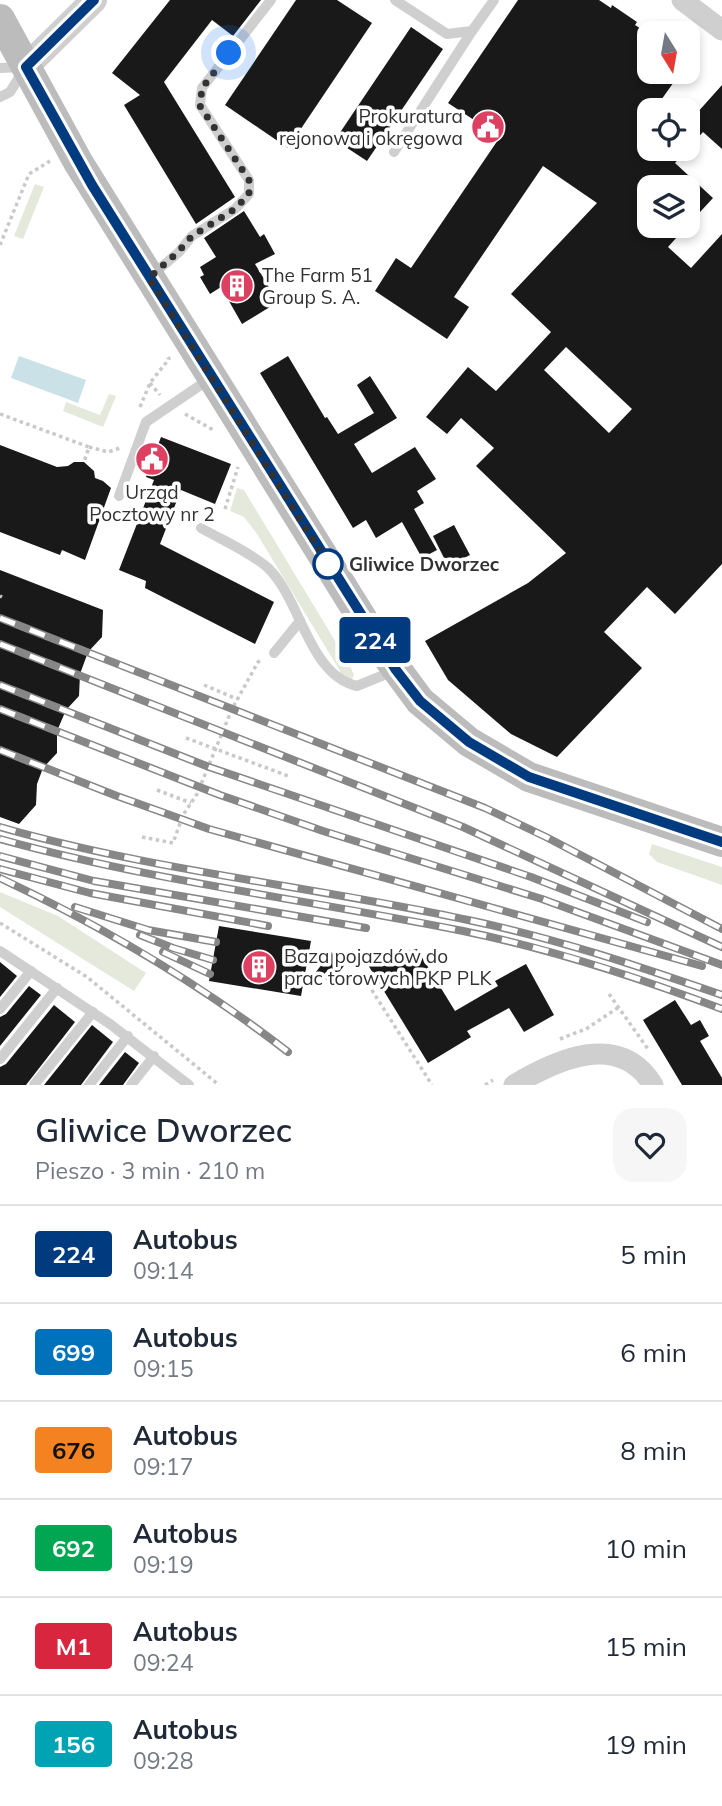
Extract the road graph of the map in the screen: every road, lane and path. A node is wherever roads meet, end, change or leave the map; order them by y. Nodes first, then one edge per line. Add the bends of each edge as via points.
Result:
1 (94, 0) edge
2 (271, 0) edge
3 (395, 0) edge
4 (494, 0) edge
5 (682, 0) edge
6 (0, 19) edge
7 (722, 30) edge
8 (472, 31) junction
9 (13, 67) edge
10 (0, 97) edge
11 (394, 152) dead end
12 (52, 160) dead end
13 (0, 246) edge
14 (149, 278) junction
15 (163, 348) dead end
16 (211, 378) junction
17 (150, 383) dead end
18 (169, 405) junction
19 (0, 414) edge
20 (218, 435) dead end
21 (84, 462) dead end
22 (233, 481) dead end
23 (120, 496) dead end
24 (225, 509) dead end
25 (201, 528) dead end
26 (300, 621) junction
27 (274, 653) joint
28 (396, 670) junction
29 (204, 685) dead end
30 (237, 699) junction
31 (186, 738) dead end
32 (215, 749) junction
33 (291, 777) dead end
34 (157, 790) dead end
35 (191, 803) junction
36 (142, 837) dead end
37 (722, 842) edge
38 (0, 923) edge
39 (0, 951) edge
40 (31, 971) junction
41 (368, 984) dead end
42 (57, 988) junction
43 (610, 995) dead end
44 (0, 1009) edge
45 (93, 1012) junction
46 (128, 1036) junction
47 (650, 1052) dead end
48 (154, 1056) junction
49 (0, 1059) edge
50 (210, 1078) junction
51 (34, 1085) edge
52 (89, 1085) edge
53 (131, 1085) edge
54 (189, 1085) edge
55 (204, 1085) edge
56 (219, 1085) edge
57 (432, 1085) edge
58 (514, 1085) edge
59 (653, 1085) edge

1 - 9 street
2 - 14 lane via 202,88 200,97 200,106 249,180 249,194 235,209 192,236
3 - 8 lane via 447,34
4 - 8 lane
5 - 7 street
6 - 9 main road
8 - 11 lane
9 - 10 lane via 10,92
9 - 14 main road
12 - 13 path via 29,174
14 - 16 main road
15 - 17 path via 169,359
16 - 18 lane
16 - 28 main road
18 - 20 path
18 - 23 lane via 146,422
19 - 21 path via 89,447
22 - 24 path
25 - 26 lane via 268,568
26 - 27 lane
26 - 28 lane via 327,667 349,685 357,687
27 - 30 path via 258,662
28 - 37 main road via 420,701 469,742 529,777
29 - 30 path
30 - 32 path
31 - 32 path
32 - 33 path
32 - 35 path
34 - 35 path
35 - 36 path via 173,844
38 - 50 path via 87,977
39 - 40 lane
40 - 42 lane
40 - 44 lane
41 - 57 path
42 - 45 lane
42 - 49 lane
43 - 47 path
45 - 46 lane
45 - 51 lane
46 - 48 lane
46 - 52 lane
48 - 53 lane
48 - 54 lane
50 - 55 path
50 - 56 path
58 - 59 street via 578,1055 608,1055 635,1065

